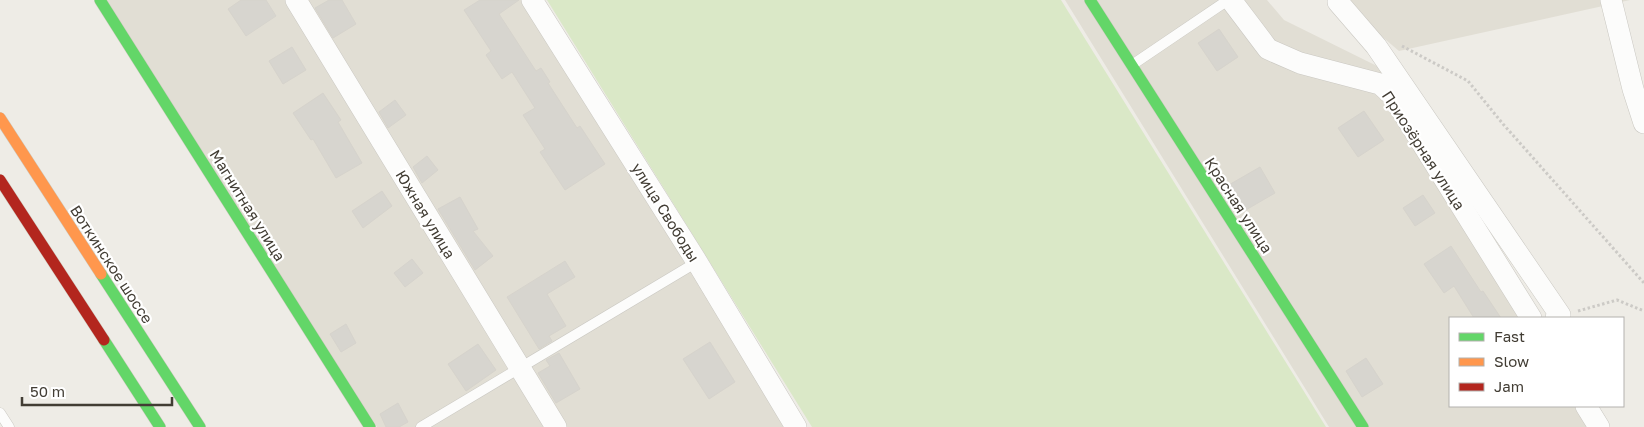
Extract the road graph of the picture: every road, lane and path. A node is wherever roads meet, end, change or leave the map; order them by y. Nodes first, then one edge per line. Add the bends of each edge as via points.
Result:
1 (100, 0) edge
2 (296, 0) edge
3 (532, 0) edge
4 (1090, 0) edge
5 (1230, 0) edge
6 (1611, 0) edge
7 (1341, 1) edge
8 (1400, 45) dead end
9 (1132, 65) junction
10 (0, 118) edge
11 (1644, 123) edge
12 (0, 180) edge
13 (697, 262) junction
14 (1644, 283) edge
15 (1644, 311) edge
16 (1530, 317) edge
17 (1558, 317) edge
18 (519, 368) junction
19 (1587, 407) edge
20 (0, 413) edge
21 (9, 427) edge
22 (160, 427) edge
23 (200, 427) edge
24 (370, 427) edge
25 (421, 427) edge
26 (556, 427) edge
27 (796, 427) edge
28 (1363, 427) edge
29 (1599, 427) edge

1 - 24 street, Магнитная улица
2 - 18 street, Южная улица
3 - 13 street, улица Свободы
4 - 9 street, Красная улица
5 - 9 lane
5 - 16 street, Приозёрная улица via 1268,50 1300,63 1380,84 1392,95
6 - 11 street
7 - 17 street via 1376,46
8 - 14 path via 1468,81
9 - 28 street, Красная улица
10 - 23 street, Воткинское шоссе
12 - 22 street
13 - 18 lane
13 - 27 street, улица Свободы
15 - 17 path via 1617,300
18 - 25 lane
18 - 26 street, Южная улица
19 - 29 street
20 - 21 lane

